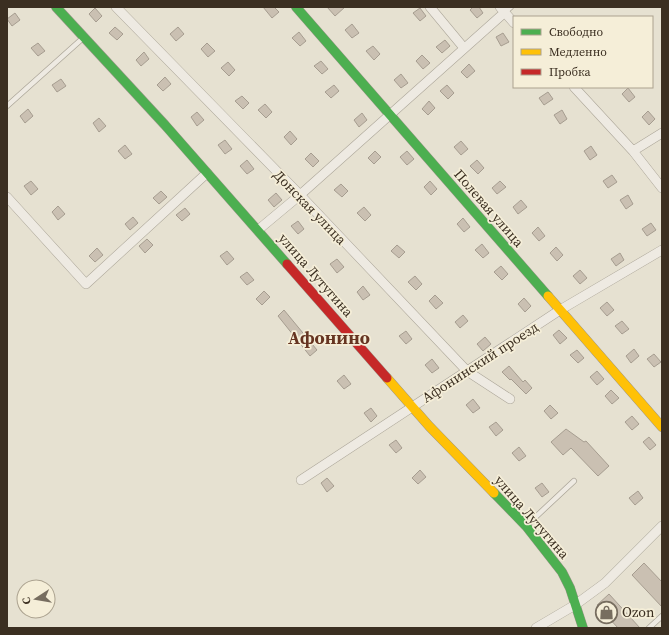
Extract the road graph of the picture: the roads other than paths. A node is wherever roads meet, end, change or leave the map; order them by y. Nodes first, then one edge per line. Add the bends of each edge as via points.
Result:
1 (56, 7) edge
2 (116, 7) edge
3 (296, 7) edge
4 (430, 7) edge
5 (505, 9) edge
6 (513, 21) edge
7 (84, 38) junction
8 (464, 48) junction
9 (575, 88) edge
10 (7, 106) edge
11 (390, 115) junction
12 (662, 133) edge
13 (633, 151) junction
14 (207, 173) junction
15 (662, 188) edge
16 (300, 195) junction
17 (7, 198) edge
18 (258, 230) junction
19 (662, 250) edge
20 (560, 310) junction
21 (467, 371) junction
22 (510, 399) dead end
23 (413, 407) junction
24 (662, 427) edge
25 (301, 480) dead end
26 (574, 481) dead end
27 (526, 526) junction
28 (662, 526) edge
29 (575, 605) junction
30 (662, 616) edge
31 (536, 628) edge
32 (583, 628) edge
33 (649, 628) edge

1 - 7 main road, улица Лутугина
2 - 16 street, Донская улица
3 - 11 main road, Полевая улица
4 - 8 street
5 - 6 street
5 - 8 street
7 - 10 lane
7 - 14 main road, улица Лутугина
8 - 11 street
9 - 13 street
11 - 16 street
11 - 20 main road, Полевая улица
12 - 13 street
13 - 15 street
14 - 17 street via 86,284
14 - 18 main road, улица Лутугина
16 - 18 street
16 - 21 street, Донская улица
18 - 23 main road, улица Лутугина
19 - 20 street, Афонинский проезд
20 - 21 street, Афонинский проезд
20 - 24 main road, Полевая улица
21 - 22 street, Донская улица
21 - 23 street, Афонинский проезд
23 - 25 street, Афонинский проезд
23 - 27 main road, улица Лутугина
26 - 27 lane
27 - 29 main road, улица Лутугина via 562,572
28 - 29 street via 605,583
29 - 31 street
29 - 32 main road, улица Лутугина
30 - 33 lane

